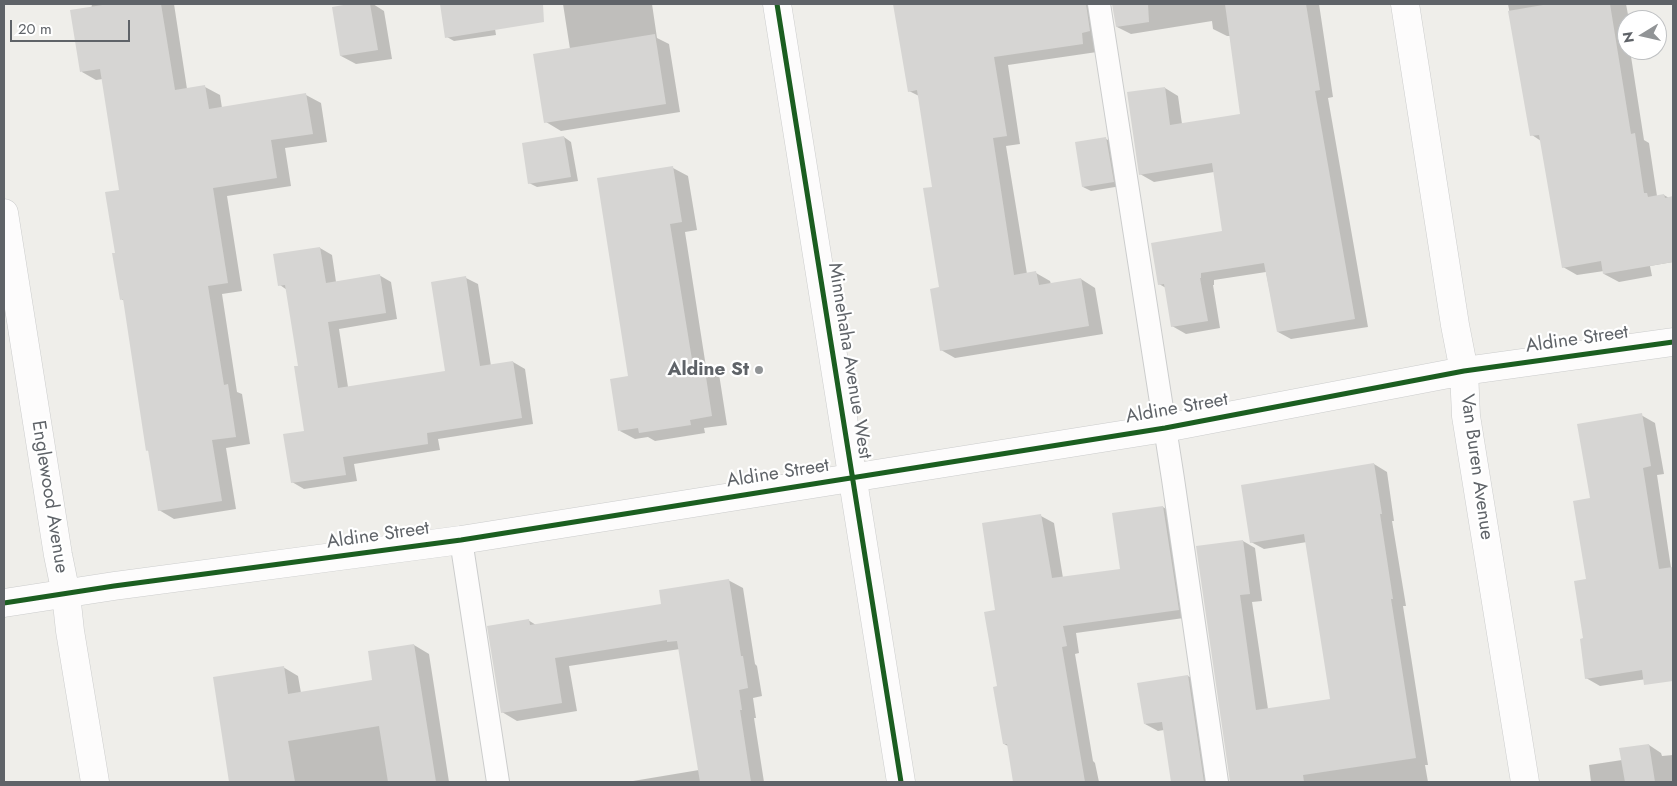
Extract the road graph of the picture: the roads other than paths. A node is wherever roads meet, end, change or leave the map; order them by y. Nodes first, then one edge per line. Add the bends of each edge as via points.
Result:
1 (777, 4) edge
2 (1100, 4) edge
3 (1405, 4) edge
4 (4, 213) edge
5 (1673, 342) edge
6 (1464, 371) junction
7 (1165, 428) junction
8 (852, 477) junction
9 (460, 540) junction
10 (66, 594) junction
11 (4, 603) edge
12 (95, 782) edge
13 (498, 782) edge
14 (901, 782) edge
15 (1217, 782) edge
16 (1525, 782) edge

1 - 8 street, Minnehaha Avenue West
2 - 7 lane
3 - 6 street, Van Buren Avenue via 1454,325
4 - 10 street, Englewood Avenue
5 - 6 street, Aldine Street
6 - 7 street, Aldine Street
6 - 16 street, Van Buren Avenue via 1466,416
7 - 8 street, Aldine Street
7 - 15 lane
8 - 9 street, Aldine Street
8 - 14 street, Minnehaha Avenue West
9 - 10 street, Aldine Street
9 - 13 lane
10 - 11 street, Aldine Street
10 - 12 street, Englewood Avenue

